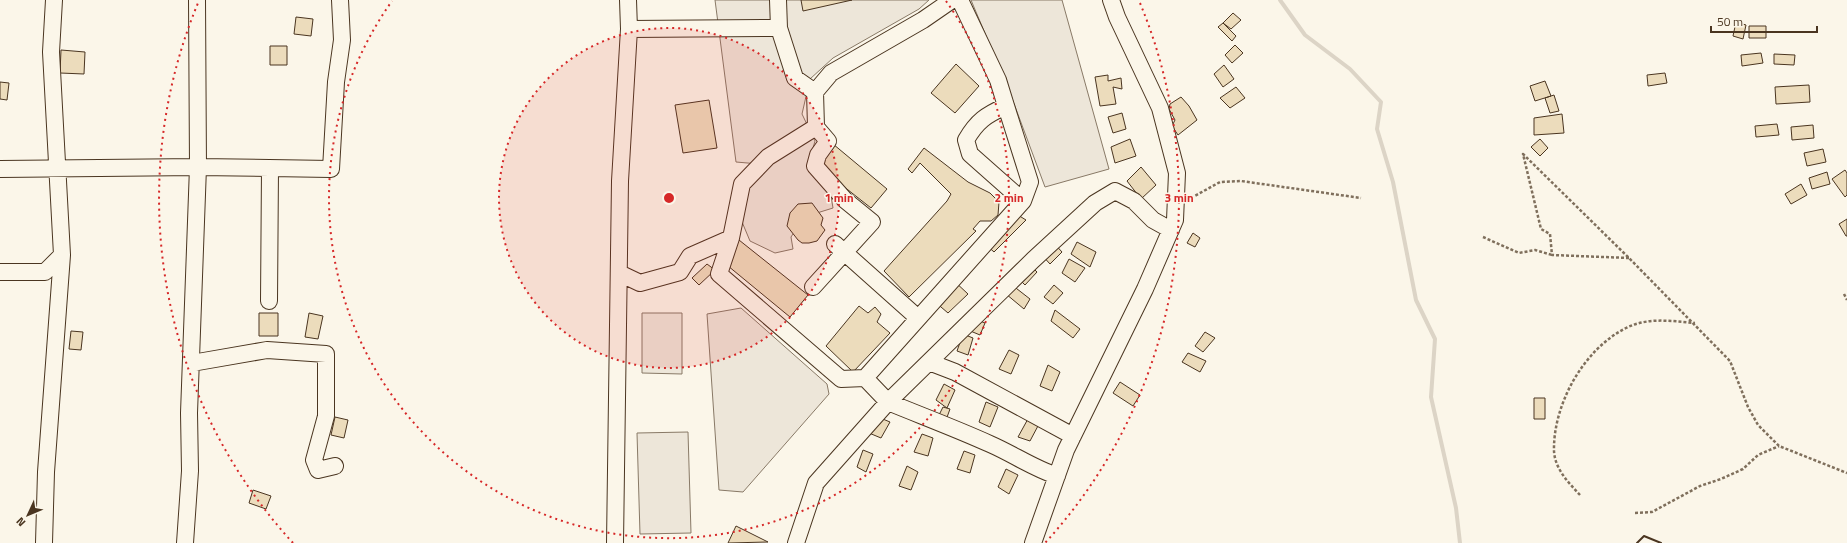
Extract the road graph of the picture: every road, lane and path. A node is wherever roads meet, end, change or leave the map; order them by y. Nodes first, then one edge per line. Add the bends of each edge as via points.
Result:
1 (54, 0) edge
2 (197, 0) edge
3 (340, 0) edge
4 (628, 0) edge
5 (778, 0) edge
6 (952, 0) edge
7 (960, 0) edge
8 (1111, 0) edge
9 (779, 28) junction
10 (629, 30) junction
11 (815, 92) junction
12 (1006, 106) junction
13 (816, 126) junction
14 (198, 167) junction
15 (0, 169) edge
16 (57, 169) junction
17 (270, 169) junction
18 (1361, 198) dead end
19 (1023, 201) junction
20 (1176, 207) junction
21 (1171, 230) junction
22 (1483, 237) dead end
23 (731, 238) junction
24 (839, 248) junction
25 (62, 255) junction
26 (1552, 255) junction
27 (1629, 258) junction
28 (0, 272) edge
29 (619, 273) junction
30 (813, 288) dead end
31 (1844, 294) dead end
32 (1847, 300) edge
33 (268, 301) dead end
34 (918, 318) junction
35 (1695, 323) junction
36 (929, 362) junction
37 (192, 363) junction
38 (865, 378) junction
39 (888, 402) junction
40 (1073, 436) junction
41 (1779, 446) junction
42 (335, 466) dead end
43 (1847, 473) edge
44 (1057, 476) junction
45 (1580, 494) dead end
46 (1636, 513) dead end
47 (44, 543) edge
48 (185, 543) edge
49 (615, 543) edge
50 (796, 543) edge
51 (1033, 543) edge

1 - 16 street via 51,52
2 - 14 street
3 - 17 street via 342,40 336,82 331,169
4 - 10 street
5 - 9 street
6 - 11 street via 923,20 831,73
7 - 12 street via 998,80
8 - 20 street via 1160,108 1176,173
9 - 10 street
9 - 11 street via 795,78
10 - 29 street via 620,181
11 - 13 street
12 - 19 street via 1030,182
12 - 19 street via 988,114 974,126 966,140 970,154
13 - 23 street via 768,157 742,184
13 - 24 street via 828,141 818,155 815,166 845,200 872,222
14 - 16 street
14 - 17 street
14 - 37 street via 193,264
15 - 16 street
16 - 25 street
17 - 33 street
18 - 20 path via 1241,181 1220,182
19 - 34 street
20 - 21 street
21 - 36 street via 1153,220 1134,201 1115,191 1094,203
21 - 40 street
22 - 26 path via 1519,253 1535,250
23 - 29 street via 690,256 680,272 640,283
23 - 38 street via 719,274 841,379
24 - 30 street
24 - 34 street
25 - 28 street via 45,272
25 - 47 street via 46,472
26 - 27 path
26 - 27 path via 1550,234 1540,229 1523,154
27 - 35 path
29 - 49 street
31 - 32 path
34 - 38 street
35 - 41 path via 1730,361 1758,425
35 - 45 path via 1651,320 1626,328 1600,346 1577,372 1560,412 1554,452 1562,475
36 - 39 street
36 - 40 street via 955,372
37 - 42 street via 267,350 326,354 326,416 314,460 318,470
37 - 48 street via 189,413 190,471
38 - 39 street
39 - 44 street via 979,439 1041,471
39 - 50 street via 816,483
40 - 44 street
41 - 43 path
41 - 46 path via 1758,455 1743,469 1700,486 1652,512
44 - 51 street

